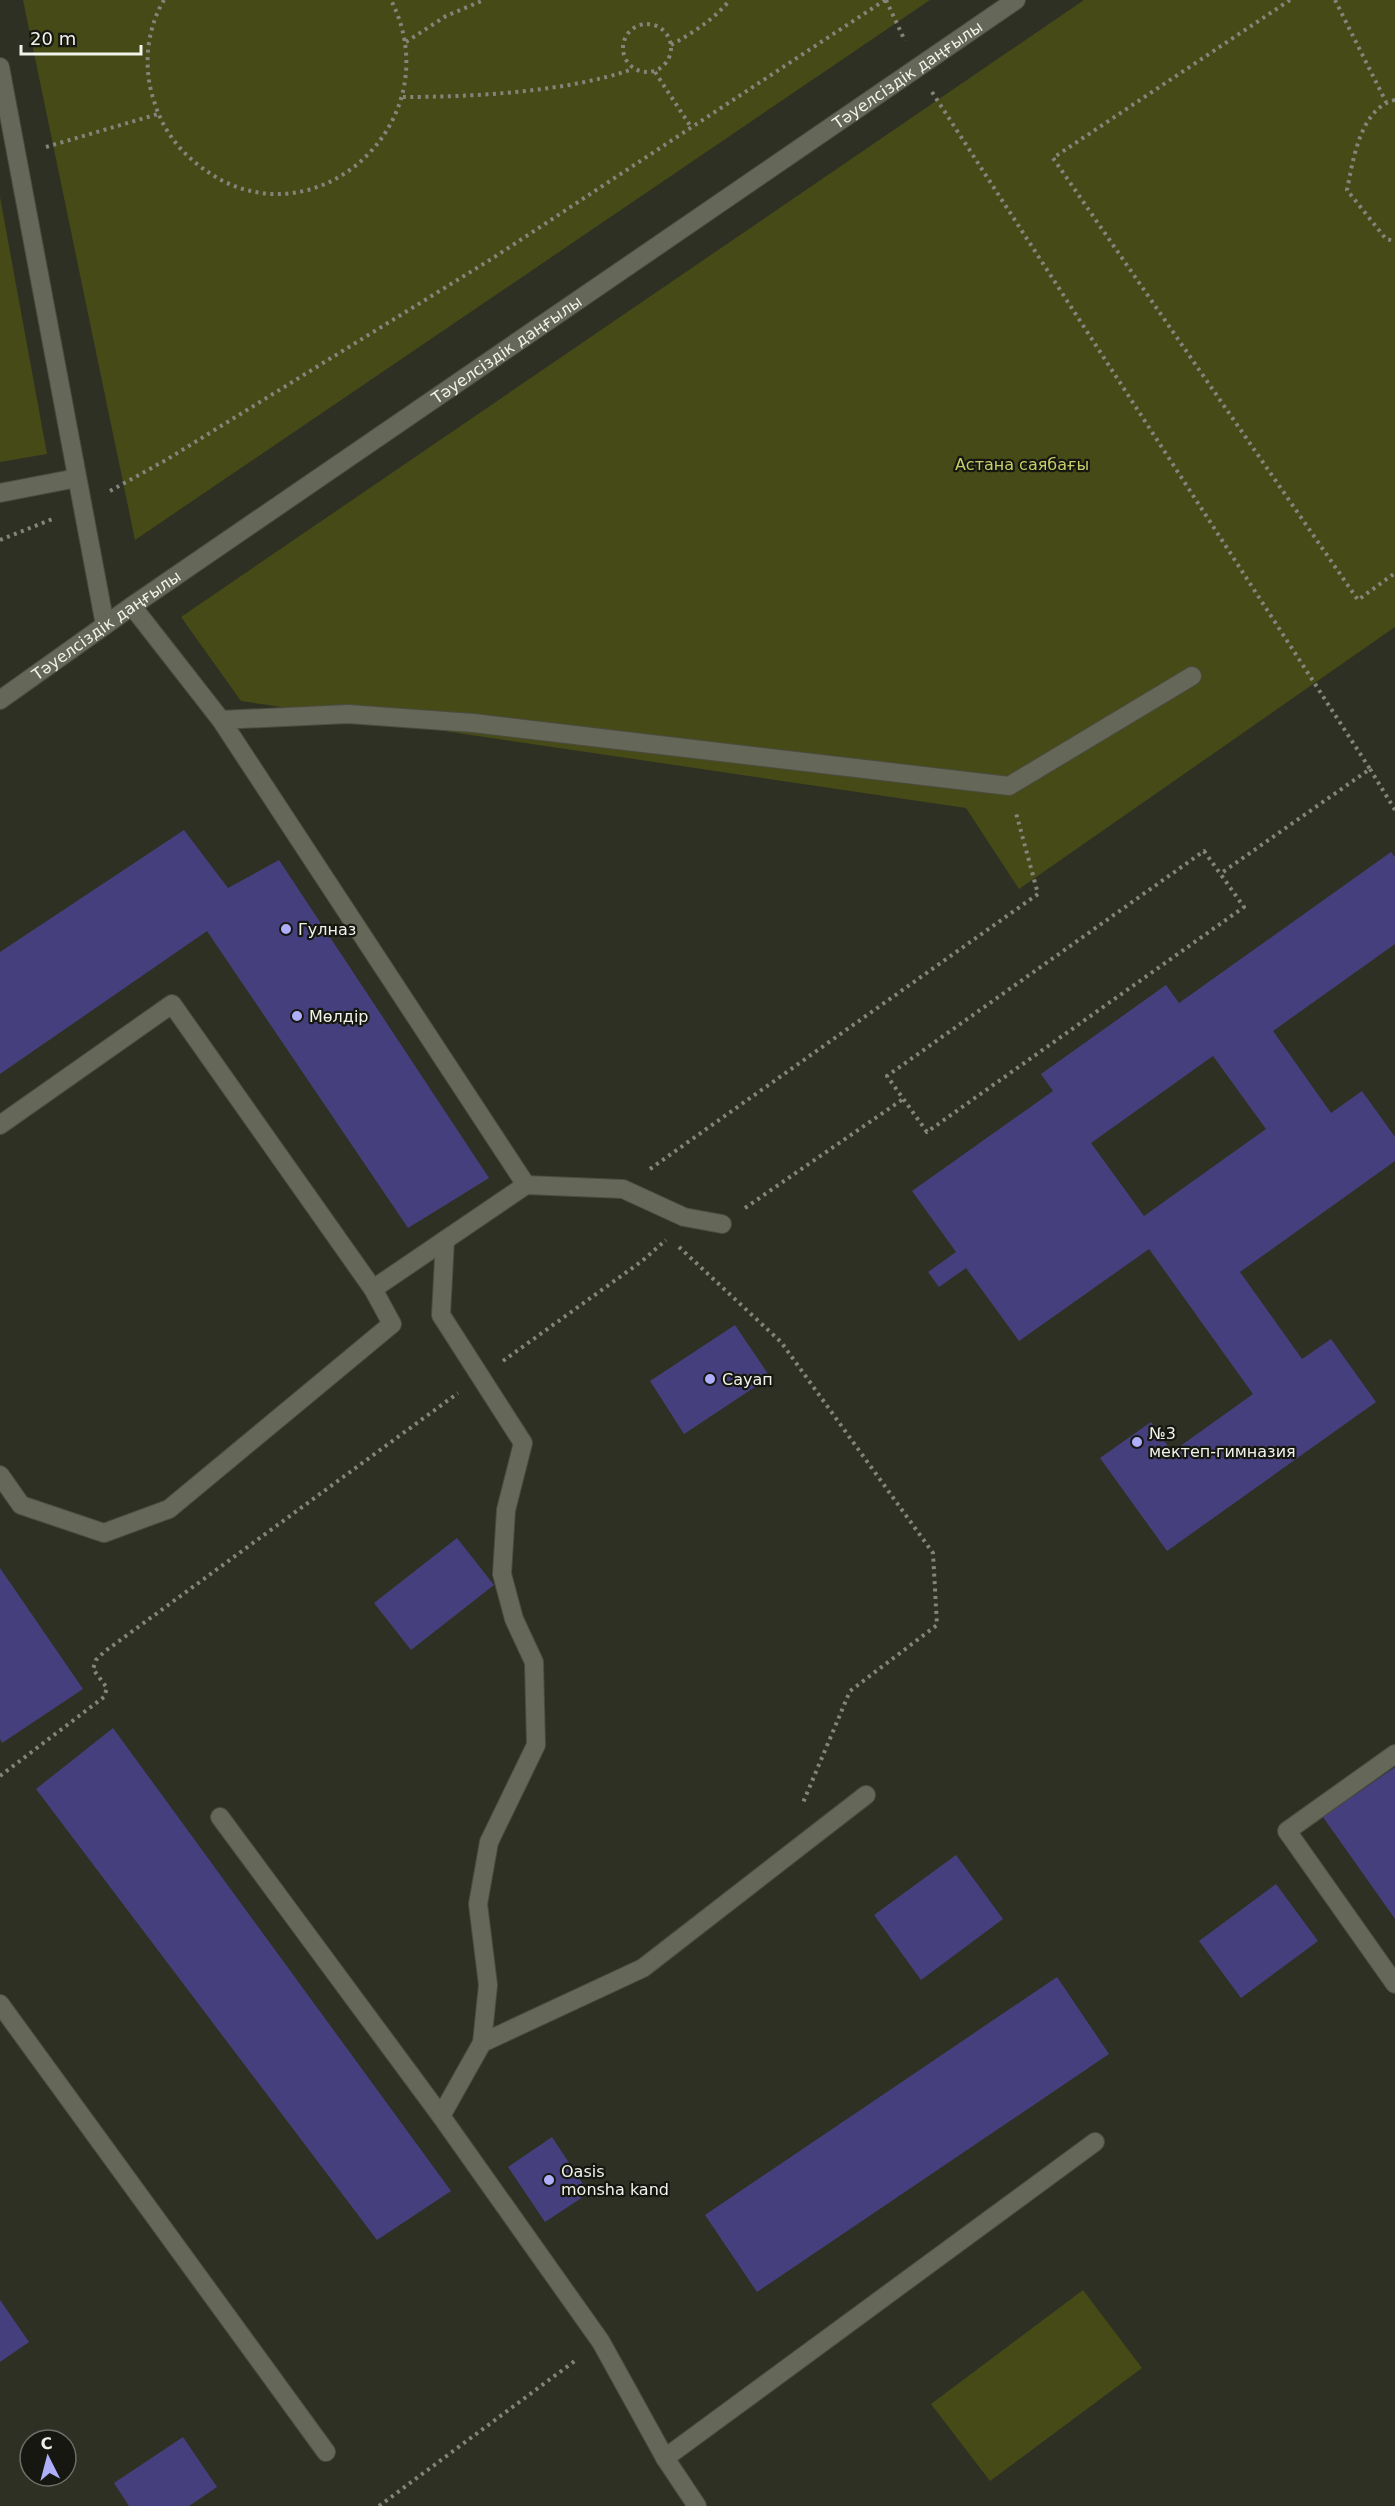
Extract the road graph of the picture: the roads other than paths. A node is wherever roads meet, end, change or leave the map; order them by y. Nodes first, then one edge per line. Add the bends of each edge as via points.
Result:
1 (1016, 0) edge
2 (0, 67) edge
3 (77, 478) junction
4 (0, 493) edge
5 (132, 606) junction
6 (105, 625) junction
7 (1192, 676) dead end
8 (0, 700) edge
9 (221, 720) junction
10 (0, 1125) edge
11 (526, 1185) junction
12 (722, 1224) road end
13 (446, 1240) junction
14 (373, 1289) junction
15 (0, 1474) edge
16 (1395, 1754) edge
17 (866, 1795) dead end
18 (220, 1817) dead end
19 (1395, 1984) edge
20 (0, 2004) edge
21 (482, 2043) junction
22 (441, 2116) junction
23 (1095, 2142) dead end
24 (326, 2452) dead end
25 (665, 2458) junction
26 (697, 2506) edge

1 - 5 street, Тәуелсіздік даңғылы
2 - 3 street
3 - 4 street
3 - 6 street
5 - 6 street, Тәуелсіздік даңғылы
5 - 9 street
6 - 8 street, Тәуелсіздік даңғылы
7 - 9 street via 1009,786 473,723 348,714
9 - 11 street
10 - 14 street via 172,1004
11 - 12 street via 623,1188 684,1217
11 - 13 street
13 - 14 street
13 - 21 street via 441,1315 523,1443 506,1510 502,1574 514,1619 534,1662 536,1745 489,1842 478,1904 488,1985
14 - 15 street via 392,1324 169,1509 104,1533 21,1505
16 - 19 street via 1287,1831
17 - 21 street via 643,1968
18 - 22 street
20 - 24 street
21 - 22 street
22 - 25 street via 601,2342
23 - 25 street
25 - 26 street

